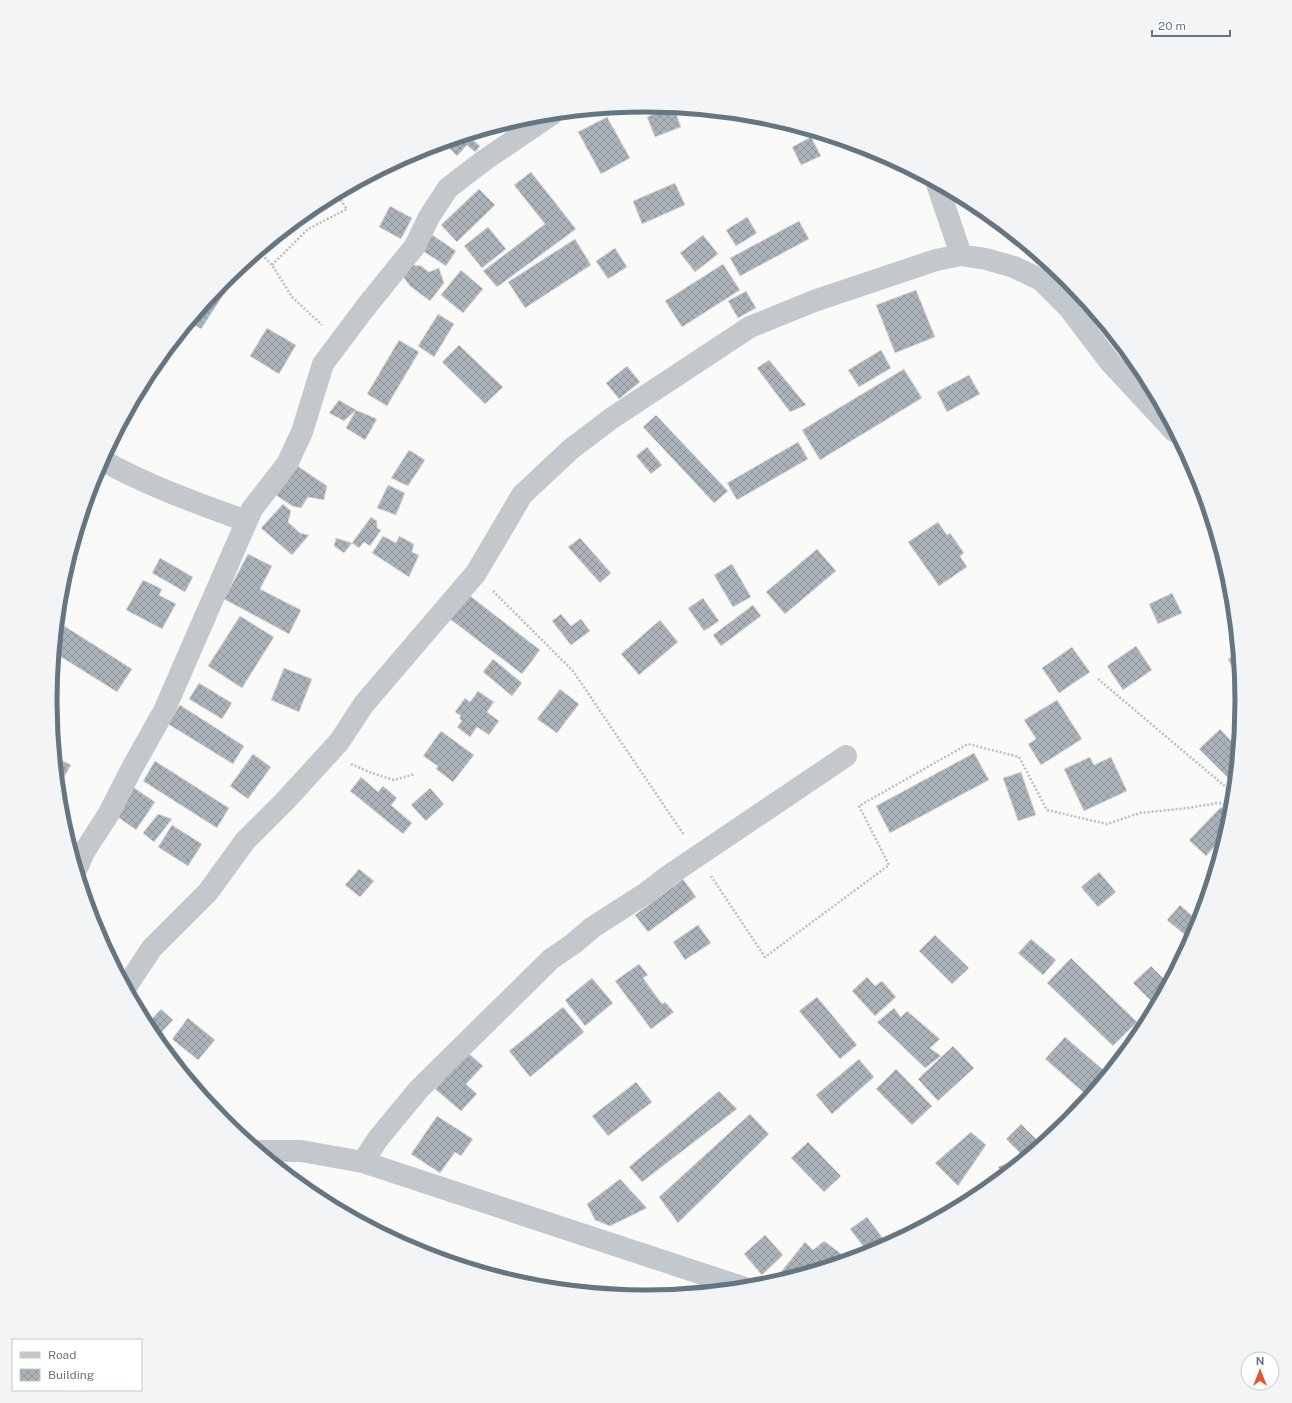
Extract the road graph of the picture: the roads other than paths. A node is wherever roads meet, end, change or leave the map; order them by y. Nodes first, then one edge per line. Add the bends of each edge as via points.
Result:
1 (539, 123) edge
2 (939, 191) edge
3 (961, 255) junction
4 (1162, 418) edge
5 (108, 463) edge
6 (246, 521) junction
7 (846, 756) dead end
8 (79, 862) edge
9 (129, 983) edge
10 (266, 1151) edge
11 (363, 1162) junction
12 (731, 1284) edge

1 - 6 street via 448,188 429,217 415,246 323,364 302,432 287,464 252,509
2 - 3 street
3 - 4 street via 1014,267 1041,280 1069,308 1110,362
3 - 9 street via 936,260 814,301 750,327 612,418 571,449 522,495 476,574 364,704 339,742 245,841 208,892 152,948
5 - 6 street via 186,499
6 - 8 street via 164,711
7 - 11 street via 593,927 551,959 419,1089 377,1140
10 - 11 street via 301,1151
11 - 12 street

